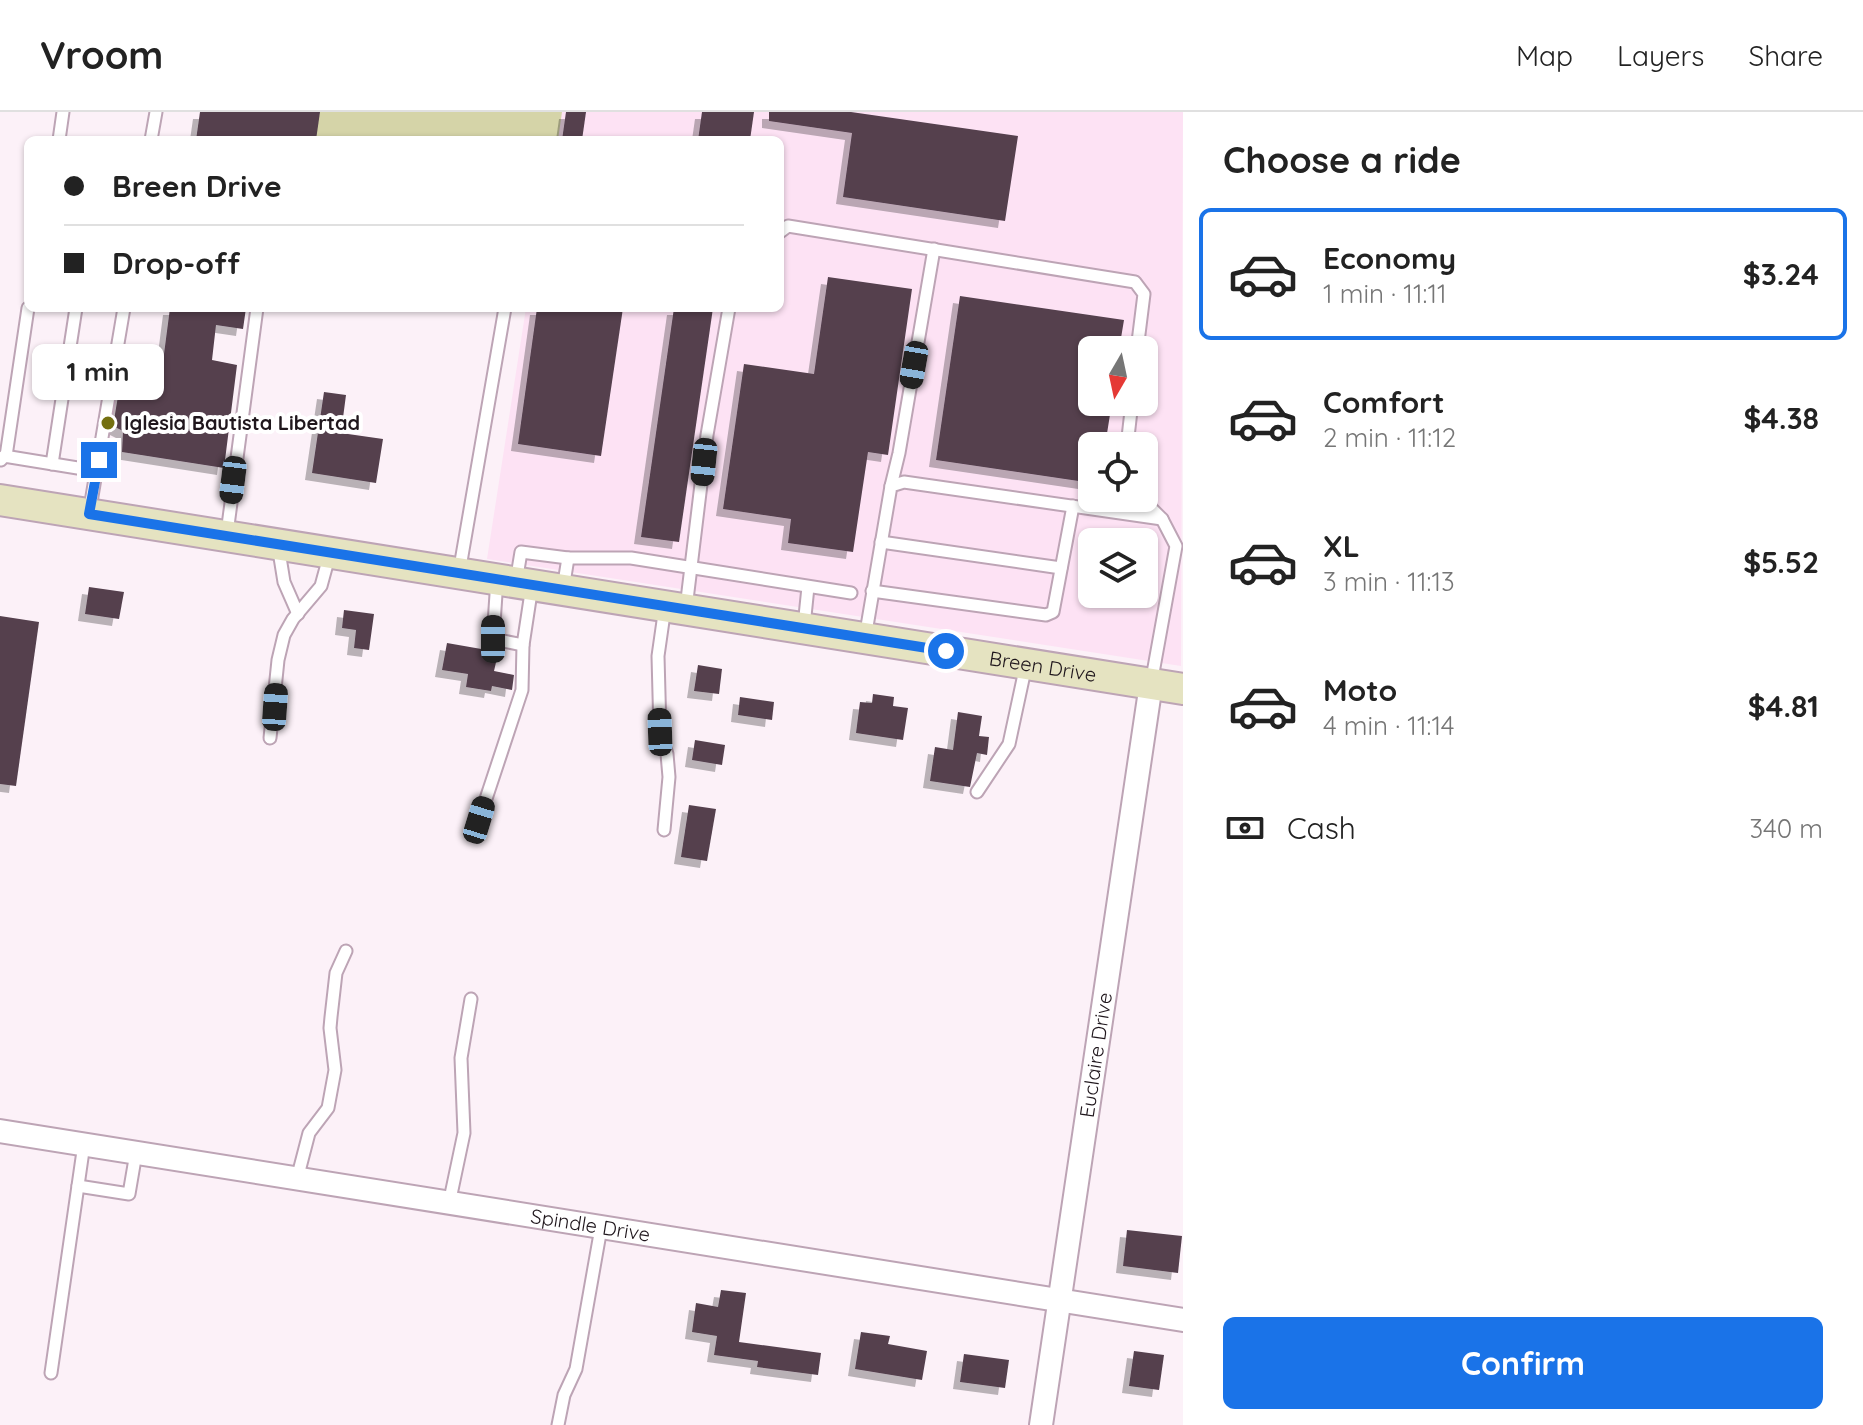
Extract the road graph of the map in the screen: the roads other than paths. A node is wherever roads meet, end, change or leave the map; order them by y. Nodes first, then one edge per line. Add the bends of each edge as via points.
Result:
1 (63, 112) edge
2 (156, 112) edge
3 (60, 136) edge
4 (152, 136) edge
5 (784, 229) edge
6 (934, 249) junction
7 (27, 312) edge
8 (75, 312) edge
9 (123, 312) edge
10 (256, 312) edge
11 (504, 312) edge
12 (728, 312) edge
13 (1139, 336) edge
14 (3, 459) edge
15 (52, 464) junction
16 (96, 471) junction
17 (891, 486) junction
18 (0, 500) edge
19 (1073, 506) junction
20 (1155, 512) edge
21 (89, 514) junction
22 (1162, 519) junction
23 (227, 536) junction
24 (881, 542) junction
25 (278, 544) junction
26 (330, 553) junction
27 (568, 558) junction
28 (692, 568) junction
29 (1061, 568) junction
30 (459, 573) junction
31 (515, 582) junction
32 (808, 587) junction
33 (563, 590) junction
34 (872, 591) junction
35 (851, 593) dead end
36 (675, 608) junction
37 (298, 614) junction
38 (803, 628) junction
39 (865, 639) junction
40 (523, 645) junction
41 (1026, 664) junction
42 (1151, 684) junction
43 (1183, 689) edge
44 (270, 738) dead end
45 (977, 792) dead end
46 (479, 820) dead end
47 (664, 830) dead end
48 (346, 951) dead end
49 (471, 999) dead end
50 (0, 1131) edge
51 (84, 1144) junction
52 (136, 1153) junction
53 (297, 1179) junction
54 (78, 1186) junction
55 (449, 1204) junction
56 (601, 1228) junction
57 (1060, 1301) junction
58 (1183, 1320) edge
59 (51, 1373) dead end
60 (558, 1425) edge
61 (1041, 1425) edge

1 - 3 lane
2 - 4 lane
5 - 6 lane
6 - 13 lane via 1135,282 1144,294
6 - 17 lane
7 - 14 lane
8 - 15 lane
9 - 16 lane
10 - 23 lane
11 - 30 lane
12 - 28 lane
14 - 15 lane
15 - 16 lane
16 - 21 lane
17 - 19 lane via 904,482
17 - 24 lane
18 - 21 street, Breen Drive
19 - 22 lane
19 - 29 lane
20 - 22 lane
21 - 23 street, Breen Drive
22 - 42 lane via 1176,546
23 - 25 street, Breen Drive
24 - 29 lane
24 - 34 lane
25 - 26 street, Breen Drive
25 - 37 lane via 284,582
26 - 30 street, Breen Drive
26 - 37 lane via 321,586
27 - 28 lane via 631,558
27 - 31 lane via 521,552
27 - 33 lane
28 - 32 lane
28 - 36 lane
29 - 34 lane via 1053,612 1046,615
30 - 31 street, Breen Drive
31 - 33 street, Breen Drive
31 - 40 lane
31 - 40 lane via 493,639
32 - 35 lane
32 - 38 lane
33 - 36 street, Breen Drive
34 - 39 lane
36 - 38 street, Breen Drive
36 - 47 lane via 658,656 660,732 669,777
37 - 44 lane via 280,648
38 - 39 street, Breen Drive
39 - 41 street, Breen Drive
40 - 46 lane via 522,690
41 - 42 street, Breen Drive
41 - 45 lane via 1009,744
42 - 43 street, Breen Drive
42 - 57 street, Euclaire Drive
48 - 53 lane via 336,973 330,1028 335,1070 328,1108 309,1133
49 - 55 lane via 461,1058 464,1133
50 - 51 street, Spindle Drive
51 - 52 street, Spindle Drive
51 - 54 lane
52 - 53 street, Spindle Drive
52 - 54 lane via 129,1194
53 - 55 street, Spindle Drive
54 - 59 lane
55 - 56 street, Spindle Drive
56 - 57 street, Spindle Drive
56 - 60 lane via 576,1369
57 - 58 street, Spindle Drive
57 - 61 street, Euclaire Drive

